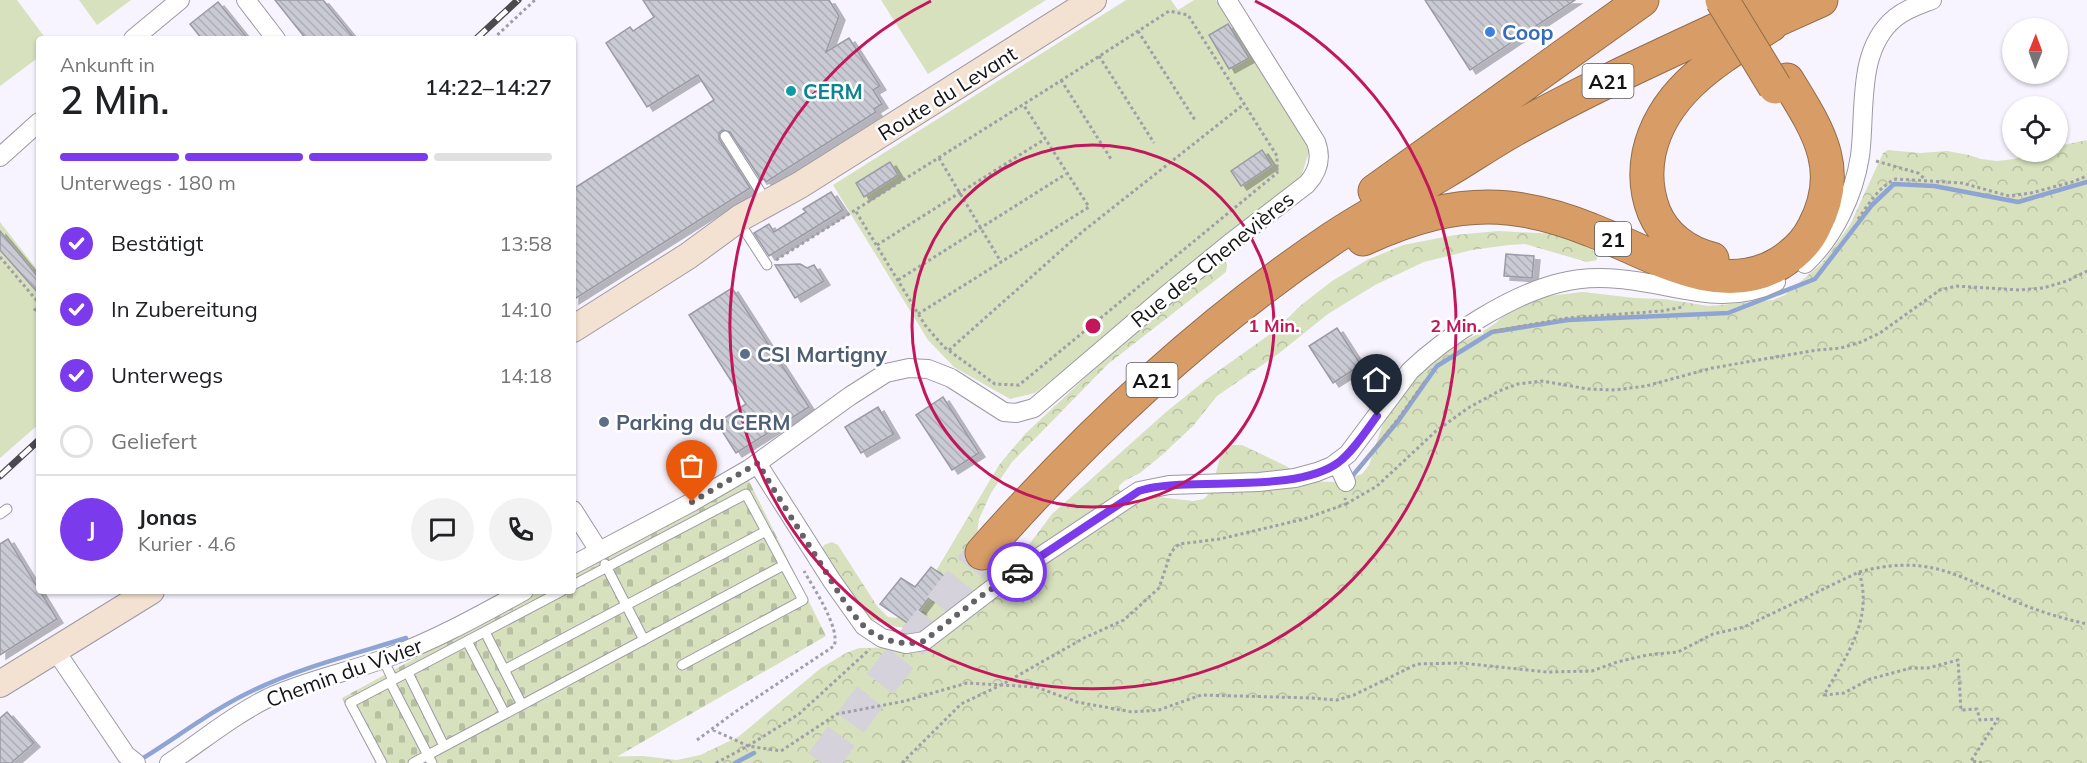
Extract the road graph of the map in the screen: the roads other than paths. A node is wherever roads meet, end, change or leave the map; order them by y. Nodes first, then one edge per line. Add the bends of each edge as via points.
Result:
1 (180, 0) edge
2 (246, 0) edge
3 (1093, 0) edge
4 (1227, 0) edge
5 (1642, 0) edge
6 (1722, 0) edge
7 (1739, 0) edge
8 (1821, 0) edge
9 (1932, 0) edge
10 (1783, 8) edge
11 (137, 36) edge
12 (274, 36) edge
13 (1781, 84) junction
14 (36, 125) edge
15 (725, 136) dead end
16 (0, 157) edge
17 (769, 205) junction
18 (743, 228) junction
19 (688, 256) junction
20 (766, 266) road end
21 (1252, 297) junction
22 (576, 327) edge
23 (758, 463) junction
24 (1336, 464) junction
25 (1346, 482) road end
26 (576, 515) edge
27 (766, 531) junction
28 (982, 553) tunnel mouth
29 (603, 559) junction
30 (576, 564) edge
31 (784, 564) junction
32 (576, 582) edge
33 (146, 594) edge
34 (518, 594) edge
35 (555, 594) edge
36 (627, 606) junction
37 (485, 632) junction
38 (644, 640) junction
39 (467, 641) junction
40 (55, 650) junction
41 (383, 659) junction
42 (682, 664) dead end
43 (504, 670) junction
44 (408, 673) junction
45 (392, 681) junction
46 (0, 684) edge
47 (522, 705) junction
48 (505, 714) junction
49 (444, 746) junction
50 (430, 759) edge
51 (136, 763) edge
52 (170, 763) edge
53 (382, 763) edge
54 (413, 763) edge

1 - 11 street
2 - 12 street
3 - 17 street, Route du Levant
4 - 23 street, Rue des Chenevières via 1316,142 1318,168 1307,184 1146,312 1034,408 1004,412 940,373 918,368 898,370 874,379
5 - 21 highway via 1375,191
6 - 13 highway, bridge
7 - 13 highway, 21
8 - 10 highway, A21
9 - 24 street via 1897,16 1878,40 1867,70 1860,156 1854,181 1827,240 1792,274 1764,287 1728,294 1606,278 1572,280 1538,290 1476,321 1421,360
10 - 13 highway via 1695,77 1671,104 1656,130 1647,168 1649,195 1665,230 1690,252 1721,261 1755,257 1788,237 1803,217 1812,185 1810,156
10 - 21 highway, A21 via 1590,90 1514,130 1332,239
13 - 21 highway, 21 via 1821,138 1828,180 1813,230 1797,250 1765,270 1742,276 1696,272 1546,214 1477,207 1442,211 1392,226
14 - 16 street
15 - 17 lane
17 - 18 street, Route du Levant
17 - 19 street, Route du Levant via 734,221
18 - 19 street, Route du Levant
18 - 20 lane
19 - 22 street, Route du Levant
21 - 28 highway, A21 via 1123,406
23 - 24 street via 864,626 882,638 906,644 924,641 997,585 1139,491 1169,485 1279,481
23 - 29 street
24 - 25 street
26 - 29 street
27 - 29 lane via 746,494
27 - 31 lane
27 - 36 lane
29 - 30 street
29 - 32 lane
29 - 36 lane
31 - 38 lane
31 - 42 lane via 803,600
33 - 40 street
34 - 41 street, Chemin du Vivier via 434,639
35 - 37 lane
36 - 38 lane
36 - 43 lane
37 - 39 lane
37 - 43 lane
38 - 47 lane
39 - 44 lane
39 - 48 lane
40 - 46 street
40 - 51 street via 126,755
41 - 45 lane
41 - 52 street, Chemin du Vivier via 270,698 221,726
43 - 47 lane
44 - 45 lane
44 - 49 lane
45 - 50 lane
45 - 53 lane via 350,703
47 - 48 lane
48 - 49 lane
49 - 50 lane
50 - 54 lane

